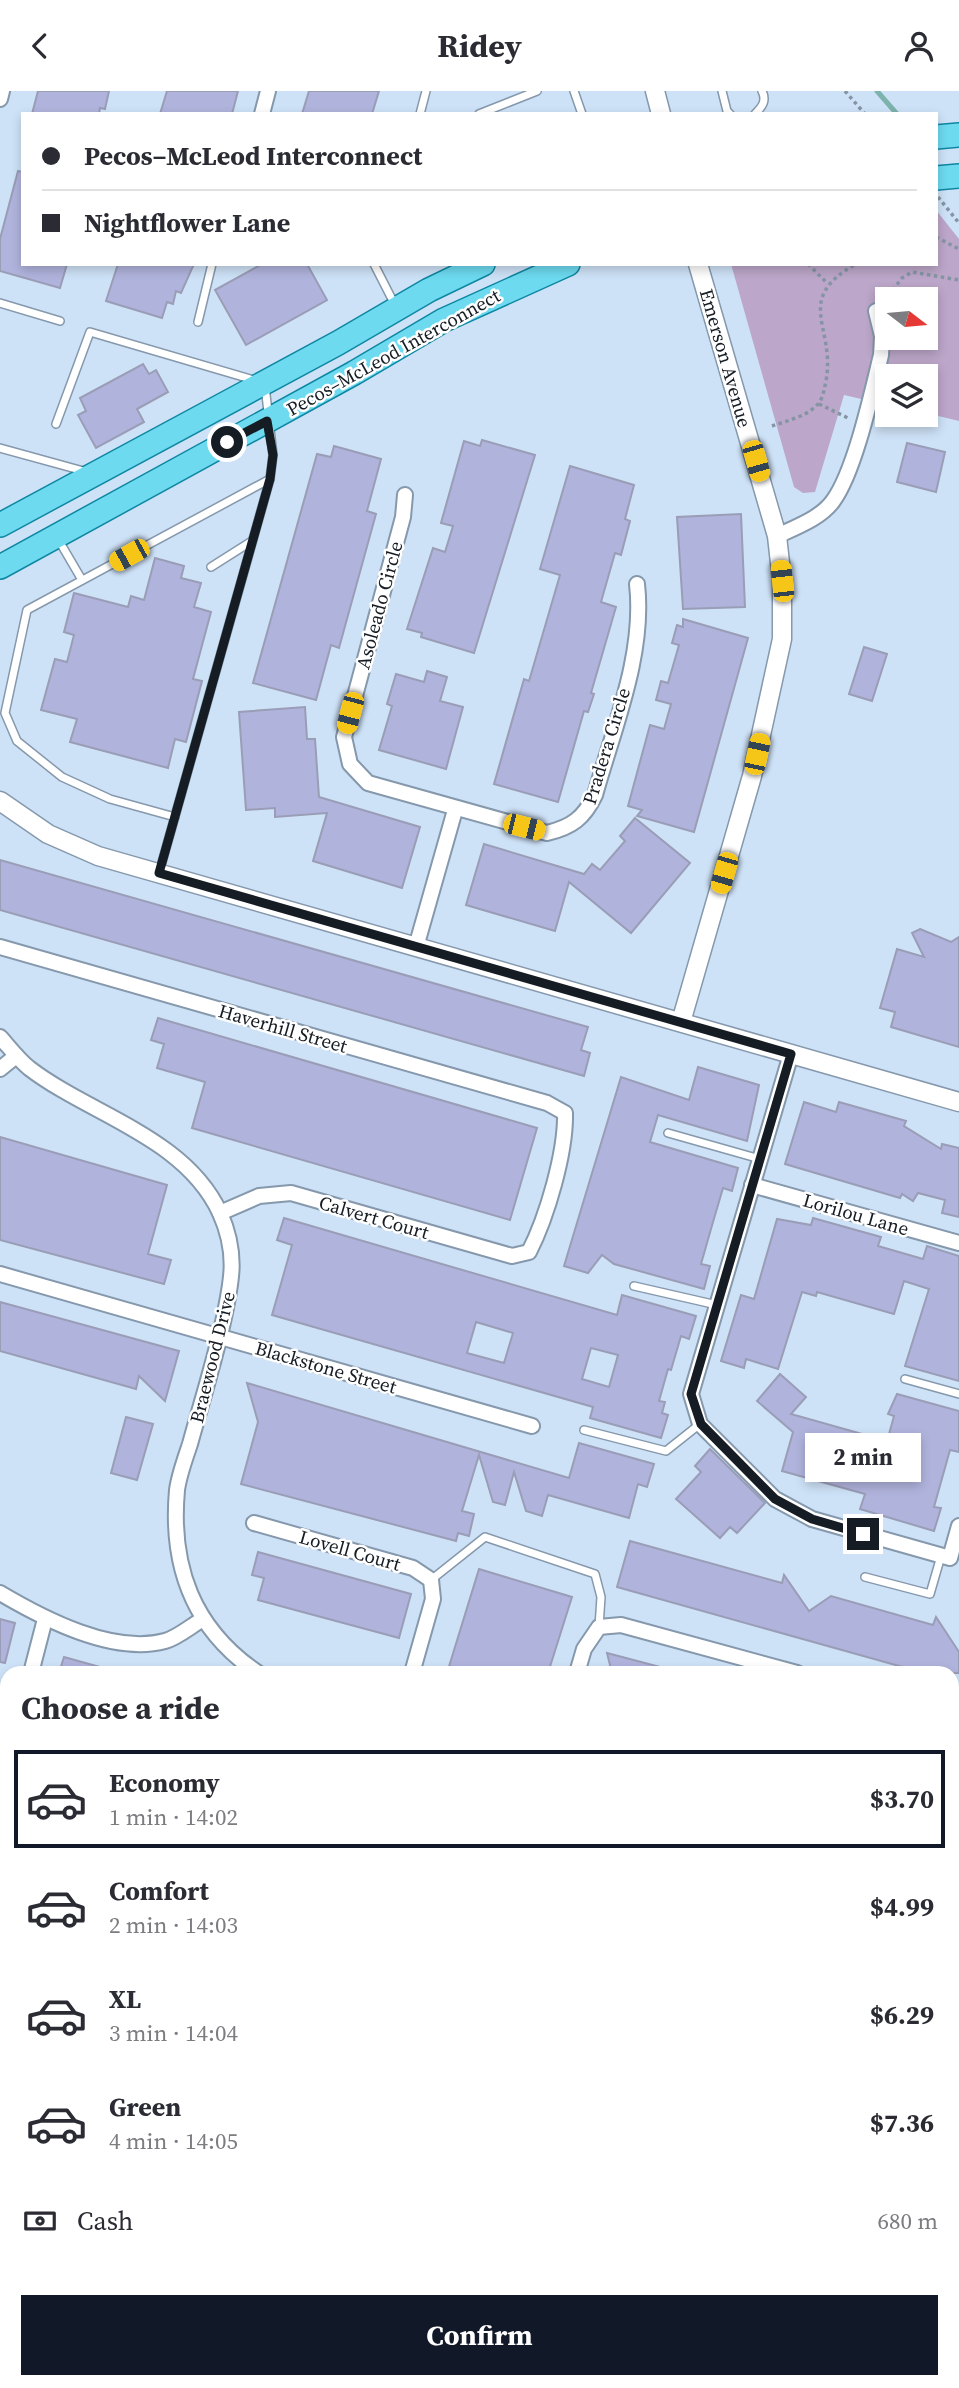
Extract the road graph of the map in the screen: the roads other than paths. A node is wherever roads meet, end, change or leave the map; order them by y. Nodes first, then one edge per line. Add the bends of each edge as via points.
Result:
1 (2, 91) edge
2 (268, 91) edge
3 (426, 91) edge
4 (537, 91) edge
5 (574, 91) edge
6 (655, 91) edge
7 (722, 91) edge
8 (762, 91) edge
9 (0, 99) edge
10 (263, 112) edge
11 (421, 112) edge
12 (484, 112) edge
13 (581, 112) edge
14 (660, 112) edge
15 (728, 112) edge
16 (757, 112) edge
17 (959, 135) edge
18 (938, 137) edge
19 (959, 176) edge
20 (938, 179) edge
21 (212, 266) edge
22 (375, 266) edge
23 (478, 266) edge
24 (564, 266) edge
25 (699, 266) edge
26 (0, 303) edge
27 (397, 309) junction
28 (60, 321) dead end
29 (198, 322) dead end
30 (881, 350) edge
31 (265, 383) junction
32 (267, 421) junction
33 (56, 424) dead end
34 (0, 448) edge
35 (94, 474) junction
36 (270, 479) junction
37 (405, 495) dead end
38 (0, 525) edge
39 (57, 535) junction
40 (778, 536) junction
41 (252, 541) junction
42 (211, 567) dead end
43 (0, 568) edge
44 (82, 580) junction
45 (637, 584) dead end
46 (0, 801) edge
47 (455, 810) junction
48 (175, 817) junction
49 (159, 873) junction
50 (0, 947) edge
51 (416, 947) junction
52 (681, 1022) junction
53 (0, 1037) edge
54 (791, 1054) junction
55 (16, 1056) junction
56 (0, 1069) edge
57 (959, 1102) edge
58 (668, 1133) dead end
59 (760, 1159) junction
60 (752, 1185) junction
61 (220, 1213) junction
62 (959, 1243) edge
63 (529, 1252) joint
64 (0, 1274) edge
65 (634, 1286) dead end
66 (717, 1305) junction
67 (220, 1337) junction
68 (905, 1379) dead end
69 (959, 1394) edge
70 (701, 1424) junction
71 (531, 1426) dead end
72 (584, 1430) dead end
73 (254, 1523) dead end
74 (958, 1533) edge
75 (946, 1557) junction
76 (865, 1577) dead end
77 (431, 1580) junction
78 (0, 1593) edge
79 (45, 1619) junction
80 (202, 1619) junction
81 (598, 1627) junction
82 (33, 1666) edge
83 (248, 1666) edge
84 (414, 1666) edge
85 (579, 1666) edge
86 (771, 1666) edge

1 - 9 street
2 - 10 street
3 - 11 lane
4 - 12 lane
5 - 13 lane
6 - 14 street
7 - 15 lane
8 - 16 lane via 763,107
17 - 18 main road
19 - 20 main road
21 - 29 lane
22 - 27 lane
23 - 27 main road, Pecos–McLeod Interconnect
24 - 32 main road, Pecos–McLeod Interconnect via 444,320
25 - 40 street, Emerson Avenue
26 - 28 lane
27 - 31 main road, Pecos–McLeod Interconnect
30 - 40 street via 848,470 834,501
31 - 32 lane
31 - 33 lane via 90,332
31 - 35 main road, Pecos–McLeod Interconnect
32 - 36 lane via 273,455
32 - 39 main road, Pecos–McLeod Interconnect
34 - 35 lane
35 - 38 main road, Pecos–McLeod Interconnect
36 - 41 lane
36 - 44 lane
37 - 47 street, Asoleado Circle via 344,737 350,764 368,783
39 - 43 main road, Pecos–McLeod Interconnect
39 - 44 lane
40 - 52 street, Emerson Avenue via 782,639 752,776
41 - 42 lane
41 - 48 lane
44 - 48 lane via 27,610 5,713 17,741 62,777 110,799
45 - 47 street, Pradera Circle via 637,643 587,811 569,828 547,833
46 - 49 street via 48,835 98,856
47 - 51 street
48 - 49 lane
49 - 51 street
50 - 63 street, Haverhill Street via 547,1103 565,1113 565,1134 538,1235
51 - 52 street
52 - 54 street
53 - 55 street, Braewood Drive
54 - 57 street
54 - 59 street
55 - 56 street
55 - 61 street, Braewood Drive via 164,1149 203,1184
58 - 59 lane
59 - 60 street
60 - 62 street, Lorilou Lane
60 - 66 street
61 - 63 street, Calvert Court via 259,1196 291,1193 512,1256
61 - 67 street, Braewood Drive via 233,1273
64 - 67 street, Blackstone Street
65 - 66 lane
66 - 70 street via 691,1394
67 - 71 street, Blackstone Street
67 - 80 street, Braewood Drive via 177,1488 176,1549 183,1579
68 - 69 lane
70 - 72 lane via 666,1451
70 - 75 street via 775,1499 812,1519
73 - 77 street, Lovell Court via 413,1568
74 - 75 street
75 - 76 lane via 930,1594
77 - 81 lane via 485,1538 596,1574 601,1597
77 - 84 street via 433,1599
78 - 79 street
79 - 80 street via 127,1645 166,1641
79 - 82 street
80 - 83 street, Braewood Drive
81 - 85 street
81 - 86 street via 621,1625

